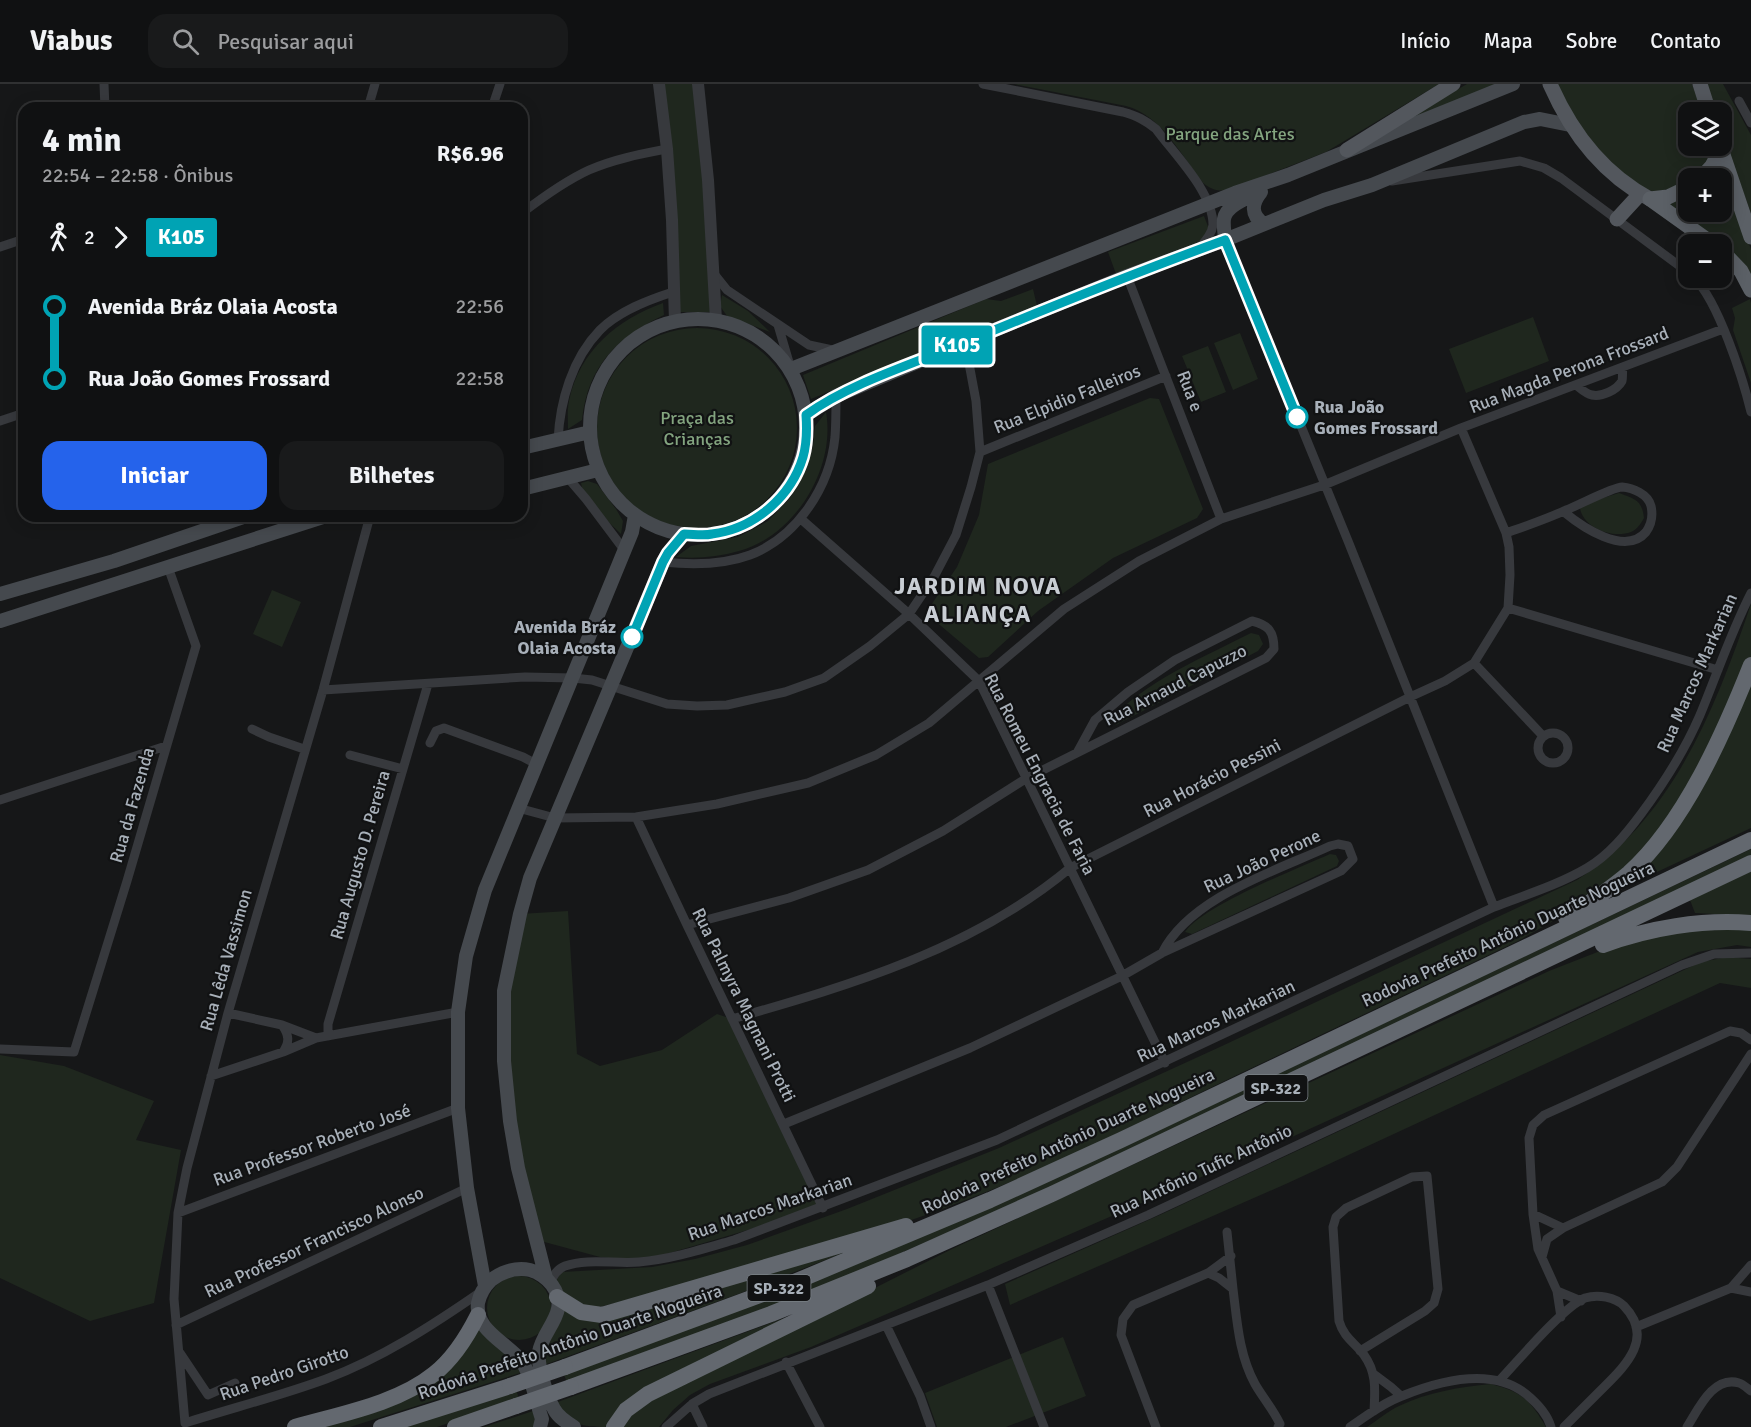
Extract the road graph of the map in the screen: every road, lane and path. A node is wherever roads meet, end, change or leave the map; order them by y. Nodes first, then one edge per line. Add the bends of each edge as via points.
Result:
1 (104, 84) edge
2 (375, 84) edge
3 (500, 84) edge
4 (659, 84) edge
5 (698, 84) edge
6 (982, 84) edge
7 (1453, 84) edge
8 (1513, 84) edge
9 (1550, 84) edge
10 (1700, 84) edge
11 (1739, 101) dead end
12 (105, 102) edge
13 (370, 102) edge
14 (494, 102) edge
15 (1706, 102) edge
16 (1751, 123) edge
17 (1570, 125) junction
18 (667, 149) junction
19 (1347, 150) junction
20 (1723, 156) edge
21 (1288, 175) junction
22 (1372, 185) junction
23 (1261, 192) junction
24 (1678, 192) edge
25 (1645, 196) junction
26 (1209, 203) junction
27 (528, 207) edge
28 (1617, 219) junction
29 (1264, 224) junction
30 (1699, 234) edge
31 (1751, 237) edge
32 (1225, 240) junction
33 (18, 241) edge
34 (0, 247) edge
35 (1196, 251) junction
36 (1732, 262) edge
37 (1678, 265) edge
38 (715, 275) junction
39 (1127, 276) junction
40 (1703, 288) edge
41 (1751, 290) edge
42 (673, 292) junction
43 (716, 320) junction
44 (675, 322) junction
45 (778, 325) junction
46 (1722, 330) junction
47 (965, 342) junction
48 (837, 351) junction
49 (1623, 367) junction
50 (791, 369) junction
51 (1166, 376) junction
52 (1576, 385) junction
53 (836, 396) junction
54 (1751, 412) edge
55 (18, 415) edge
56 (806, 415) junction
57 (0, 421) edge
58 (1461, 428) junction
59 (590, 432) junction
60 (558, 440) junction
61 (528, 447) edge
62 (980, 452) junction
63 (598, 470) junction
64 (568, 478) junction
65 (1324, 485) junction
66 (528, 488) edge
67 (1564, 512) junction
68 (635, 515) junction
69 (801, 519) junction
70 (1221, 519) junction
71 (203, 522) edge
72 (229, 522) edge
73 (307, 522) edge
74 (368, 522) edge
75 (1506, 533) junction
76 (684, 534) junction
77 (165, 543) junction
78 (625, 551) junction
79 (663, 562) junction
80 (168, 567) junction
81 (1751, 593) edge
82 (0, 594) edge
83 (1508, 609) junction
84 (909, 614) junction
85 (0, 621) edge
86 (1474, 663) junction
87 (1751, 665) edge
88 (1718, 670) junction
89 (573, 678) junction
90 (979, 681) junction
91 (428, 684) junction
92 (612, 687) junction
93 (323, 690) junction
94 (1410, 696) junction
95 (252, 729) dead end
96 (1543, 736) dead end
97 (430, 743) dead end
98 (166, 746) junction
99 (1088, 747) junction
100 (304, 749) junction
101 (1077, 753) junction
102 (350, 755) dead end
103 (1093, 756) dead end
104 (536, 764) junction
105 (403, 769) junction
106 (1027, 778) junction
107 (0, 798) edge
108 (518, 808) junction
109 (636, 817) junction
110 (555, 818) junction
111 (1751, 840) edge
112 (1751, 863) edge
113 (1070, 868) junction
114 (1494, 907) junction
115 (1751, 923) edge
116 (687, 926) junction
117 (1162, 953) junction
118 (1751, 953) edge
119 (1485, 967) junction
120 (1122, 976) junction
121 (1501, 983) junction
122 (458, 1011) junction
123 (228, 1013) junction
124 (732, 1019) junction
125 (282, 1025) junction
126 (328, 1036) junction
127 (316, 1038) junction
128 (1751, 1040) edge
129 (0, 1049) edge
130 (283, 1052) junction
131 (1751, 1054) edge
132 (1165, 1063) junction
133 (211, 1076) junction
134 (458, 1108) junction
135 (784, 1124) junction
136 (467, 1188) junction
137 (990, 1200) junction
138 (823, 1208) junction
139 (178, 1213) junction
140 (1533, 1214) junction
141 (996, 1219) junction
142 (1563, 1228) junction
143 (1227, 1232) dead end
144 (1231, 1256) junction
145 (1542, 1257) junction
146 (1749, 1269) edge
147 (1208, 1273) junction
148 (988, 1285) junction
149 (551, 1286) junction
150 (484, 1288) junction
151 (1731, 1288) junction
152 (1233, 1289) junction
153 (1557, 1291) junction
154 (1751, 1291) edge
155 (1581, 1301) junction
156 (478, 1315) junction
157 (1561, 1317) junction
158 (176, 1325) junction
159 (886, 1325) junction
160 (1636, 1327) junction
161 (1360, 1351) junction
162 (178, 1352) junction
163 (786, 1362) junction
164 (1375, 1376) junction
165 (1498, 1381) junction
166 (235, 1383) dead end
167 (1751, 1391) edge
168 (1401, 1396) junction
169 (692, 1404) junction
170 (1374, 1411) junction
171 (400, 1421) junction
172 (185, 1423) joint
173 (295, 1427) edge
174 (372, 1427) edge
175 (381, 1427) edge
176 (454, 1427) edge
177 (540, 1427) edge
178 (574, 1427) edge
179 (614, 1427) edge
180 (666, 1427) edge
181 (704, 1427) edge
182 (820, 1427) edge
183 (931, 1427) edge
184 (1044, 1427) edge
185 (1156, 1427) edge
186 (1278, 1427) edge
187 (1350, 1427) edge
188 (1551, 1427) edge
189 (1564, 1427) edge
190 (1687, 1427) edge

1 - 12 street
2 - 13 street
3 - 14 street
4 - 18 street
5 - 38 street
6 - 26 street via 1141,118 1156,129
7 - 19 main road
8 - 19 main road
9 - 17 main road
10 - 15 main road
11 - 16 street
17 - 22 main road via 1540,119 1524,122
17 - 25 main road via 1612,172
18 - 27 street via 590,169
18 - 42 street
19 - 21 main road
20 - 31 highway
21 - 23 main road
21 - 26 main road
22 - 28 street via 1520,161 1561,178
22 - 29 main road
23 - 29 main road via 1254,200 1253,211
23 - 32 main road via 1226,213
24 - 25 highway via 1668,197
25 - 28 main road
25 - 30 highway
26 - 35 street via 1213,228
26 - 48 main road
28 - 37 street
29 - 32 main road
32 - 35 main road
32 - 65 street
33 - 34 street
35 - 39 main road
36 - 41 highway
38 - 43 street
38 - 45 street via 727,290
39 - 47 main road
39 - 51 street, Rua e
40 - 46 street
42 - 44 street
42 - 60 street via 626,311 601,330 579,359 565,394
43 - 44 main road
43 - 50 main road via 759,336
44 - 59 main road via 653,328 619,354 597,390
45 - 48 street via 808,345
45 - 50 street
46 - 49 street, Rua Magda Perona Frossard
46 - 54 street via 1742,376
47 - 53 main road
47 - 62 street
48 - 50 main road
49 - 52 street, Rua Magda Perona Frossard
49 - 52 street via 1622,380 1606,394 1589,394
50 - 56 main road
51 - 62 street, Rua Elpidio Falleiros
51 - 70 street, Rua e
52 - 58 street, Rua Magda Perona Frossard
53 - 56 main road
53 - 69 street via 835,439 823,482
55 - 57 street
56 - 76 main road via 807,436 795,476 764,513 727,531
58 - 65 street, Rua Magda Perona Frossard
58 - 75 street, Rua Horácio Pessini
59 - 60 main road
59 - 63 main road
60 - 61 main road
62 - 84 street via 956,535
63 - 64 main road
63 - 68 main road via 620,502
64 - 66 main road
64 - 78 street
65 - 70 street, Rua Magda Perona Frossard
65 - 94 street
67 - 67 street via 1620,487 1641,493 1651,503 1652,519 1645,533 1633,540 1614,541 1591,532
67 - 75 street
68 - 76 main road via 655,527
68 - 78 main road
69 - 79 street via 750,555 714,563
69 - 84 street, Rua Romeu Engracia de Faria
70 - 90 street, Rua Magda Perona Frossard via 1139,561 1064,609
71 - 77 main road via 169,534 163,538
72 - 77 main road
73 - 80 main road
74 - 93 street, Rua Lêda Vassimon
75 - 83 street, Rua Horácio Pessini
76 - 79 main road
77 - 80 main road
77 - 82 main road
78 - 89 main road
79 - 92 main road
80 - 85 main road
80 - 98 street, Rua da Fazenda via 196,646
81 - 88 street, Rua Marcos Markarian
83 - 86 street, Rua Horácio Pessini
83 - 88 street
84 - 90 street, Rua Romeu Engracia de Faria
84 - 92 street via 824,678 785,693 727,705 697,706 667,704
86 - 94 street, Rua Horácio Pessini
86 - 96 street
87 - 119 highway via 1710,758 1680,809 1644,857 1585,906
88 - 114 street, Rua Marcos Markarian via 1670,774 1607,854 1568,878
89 - 91 street via 525,676
89 - 92 street
89 - 104 main road
90 - 106 street, Rua Romeu Engracia de Faria
90 - 109 street, Rua Magda Perona Frossard via 929,723 876,755 808,783
91 - 93 street
91 - 105 street, Rua Augusto D. Pereira
92 - 110 main road
93 - 100 street, Rua Lêda Vassimon
94 - 113 street, Rua Horácio Pessini
94 - 114 street
95 - 100 street
97 - 104 street via 436,731 444,728
98 - 107 street
98 - 129 street, Rua da Fazenda via 74,1052
99 - 101 street, Rua Arnaud Capuzzo
99 - 101 street, Rua Arnaud Capuzzo via 1266,658 1274,649 1270,629 1252,621 1175,660 1095,720
99 - 103 street
100 - 123 street, Rua Lêda Vassimon
101 - 106 street, Rua Arnaud Capuzzo
102 - 105 street
104 - 108 main road
105 - 126 street, Rua Augusto D. Pereira via 328,1024
106 - 113 street, Rua Romeu Engracia de Faria
106 - 116 street, Rua Arnaud Capuzzo via 943,831 868,870 789,898
108 - 110 street, Rua Magda Perona Frossard
108 - 122 main road via 482,897 466,956
109 - 110 street, Rua Magda Perona Frossard
109 - 116 street, Rua Palmyra Magnani Protti
110 - 149 main road via 530,878 504,992 504,1061 510,1121 518,1168
111 - 119 highway, Rodovia Prefeito Antônio Duarte Nogueira / SP-322
112 - 121 highway, SP-322
113 - 120 street, Rua Romeu Engracia de Faria
113 - 124 street, Rua Horácio Pessini via 1042,891 941,949 860,981
114 - 132 street, Rua Marcos Markarian
115 - 121 highway via 1686,925 1630,934
116 - 124 street, Rua Palmyra Magnani Protti
117 - 117 street, Rua João Perone via 1341,871 1353,859 1352,853 1348,846 1330,846 1230,891 1182,925
117 - 120 street, Rua João Perone
118 - 148 street, Rua Antônio Tufic Antônio via 1714,954 1682,964 1148,1215
119 - 137 highway, Rodovia Prefeito Antônio Duarte Nogueira / SP-322
120 - 132 street, Rua Romeu Engracia de Faria
120 - 135 street, Rua João Perone via 970,1048
121 - 141 highway, SP-322
122 - 126 street
122 - 134 main road
123 - 125 street
123 - 133 street, Rua Lêda Vassimon
124 - 135 street, Rua Palmyra Magnani Protti
125 - 127 street
125 - 130 street via 289,1040
126 - 127 street
127 - 130 street
128 - 140 street via 1730,1031 1544,1115 1533,1125 1529,1138
130 - 133 street
131 - 142 street via 1677,1167 1662,1182
132 - 138 street, Rua Marcos Markarian via 997,1140
133 - 139 street, Rua Lêda Vassimon
134 - 136 main road
134 - 139 street, Rua Professor Roberto José
135 - 138 street, Rua Palmyra Magnani Protti
136 - 150 main road
136 - 158 street, Rua Professor Francisco Alonso
137 - 149 highway via 602,1315 581,1312
137 - 171 highway, Rodovia Prefeito Antônio Duarte Nogueira / SP-322, bridge via 792,1283 565,1367
138 - 149 street, Rua Marcos Markarian via 692,1253 639,1262 565,1266 555,1273
139 - 158 street, Rua Lêda Vassimon
140 - 142 street
140 - 145 street
141 - 176 highway, SP-322, bridge via 782,1310
141 - 179 highway via 648,1394 627,1410
142 - 145 street via 1547,1239
143 - 144 street
144 - 147 street
144 - 152 street
145 - 153 street
146 - 151 street
146 - 154 street via 1747,1281
147 - 152 street
147 - 185 street via 1133,1305 1122,1319 1121,1335
148 - 159 street, Rua Antônio Tufic Antônio
148 - 184 street
149 - 150 main road via 531,1270 518,1269 507,1271
149 - 178 main road via 557,1314 539,1351 538,1363 554,1409
150 - 156 main road
150 - 172 street, Rua Pedro Girotto via 430,1328 327,1379
151 - 154 street
151 - 160 street
152 - 186 street via 1244,1358 1274,1409
153 - 155 street
153 - 157 street
155 - 157 street
155 - 160 street via 1604,1296 1619,1302 1635,1319
156 - 173 highway via 459,1348 421,1383 388,1399
156 - 177 main road via 487,1330 513,1351 526,1369 542,1419
157 - 165 street
158 - 162 street, Rua Lêda Vassimon
159 - 163 street, Rua Antônio Tufic Antônio
159 - 183 street
160 - 189 street via 1634,1350 1626,1365
161 - 161 street via 1343,1333 1339,1321 1333,1227 1336,1217 1346,1208 1413,1177 1427,1176 1438,1289 1434,1303
161 - 164 street
162 - 166 street via 208,1395
162 - 172 street, Rua Lêda Vassimon
163 - 169 street, Rua Antônio Tufic Antônio
163 - 182 street
164 - 168 street
164 - 170 street
165 - 168 street via 1468,1380
165 - 188 street via 1521,1390 1537,1403
167 - 190 street via 1739,1383 1724,1383 1712,1390
168 - 170 street
169 - 180 street, Rua Antônio Tufic Antônio
169 - 181 street
170 - 187 street
171 - 174 highway
171 - 175 highway, Rodovia Prefeito Antônio Duarte Nogueira / SP-322

